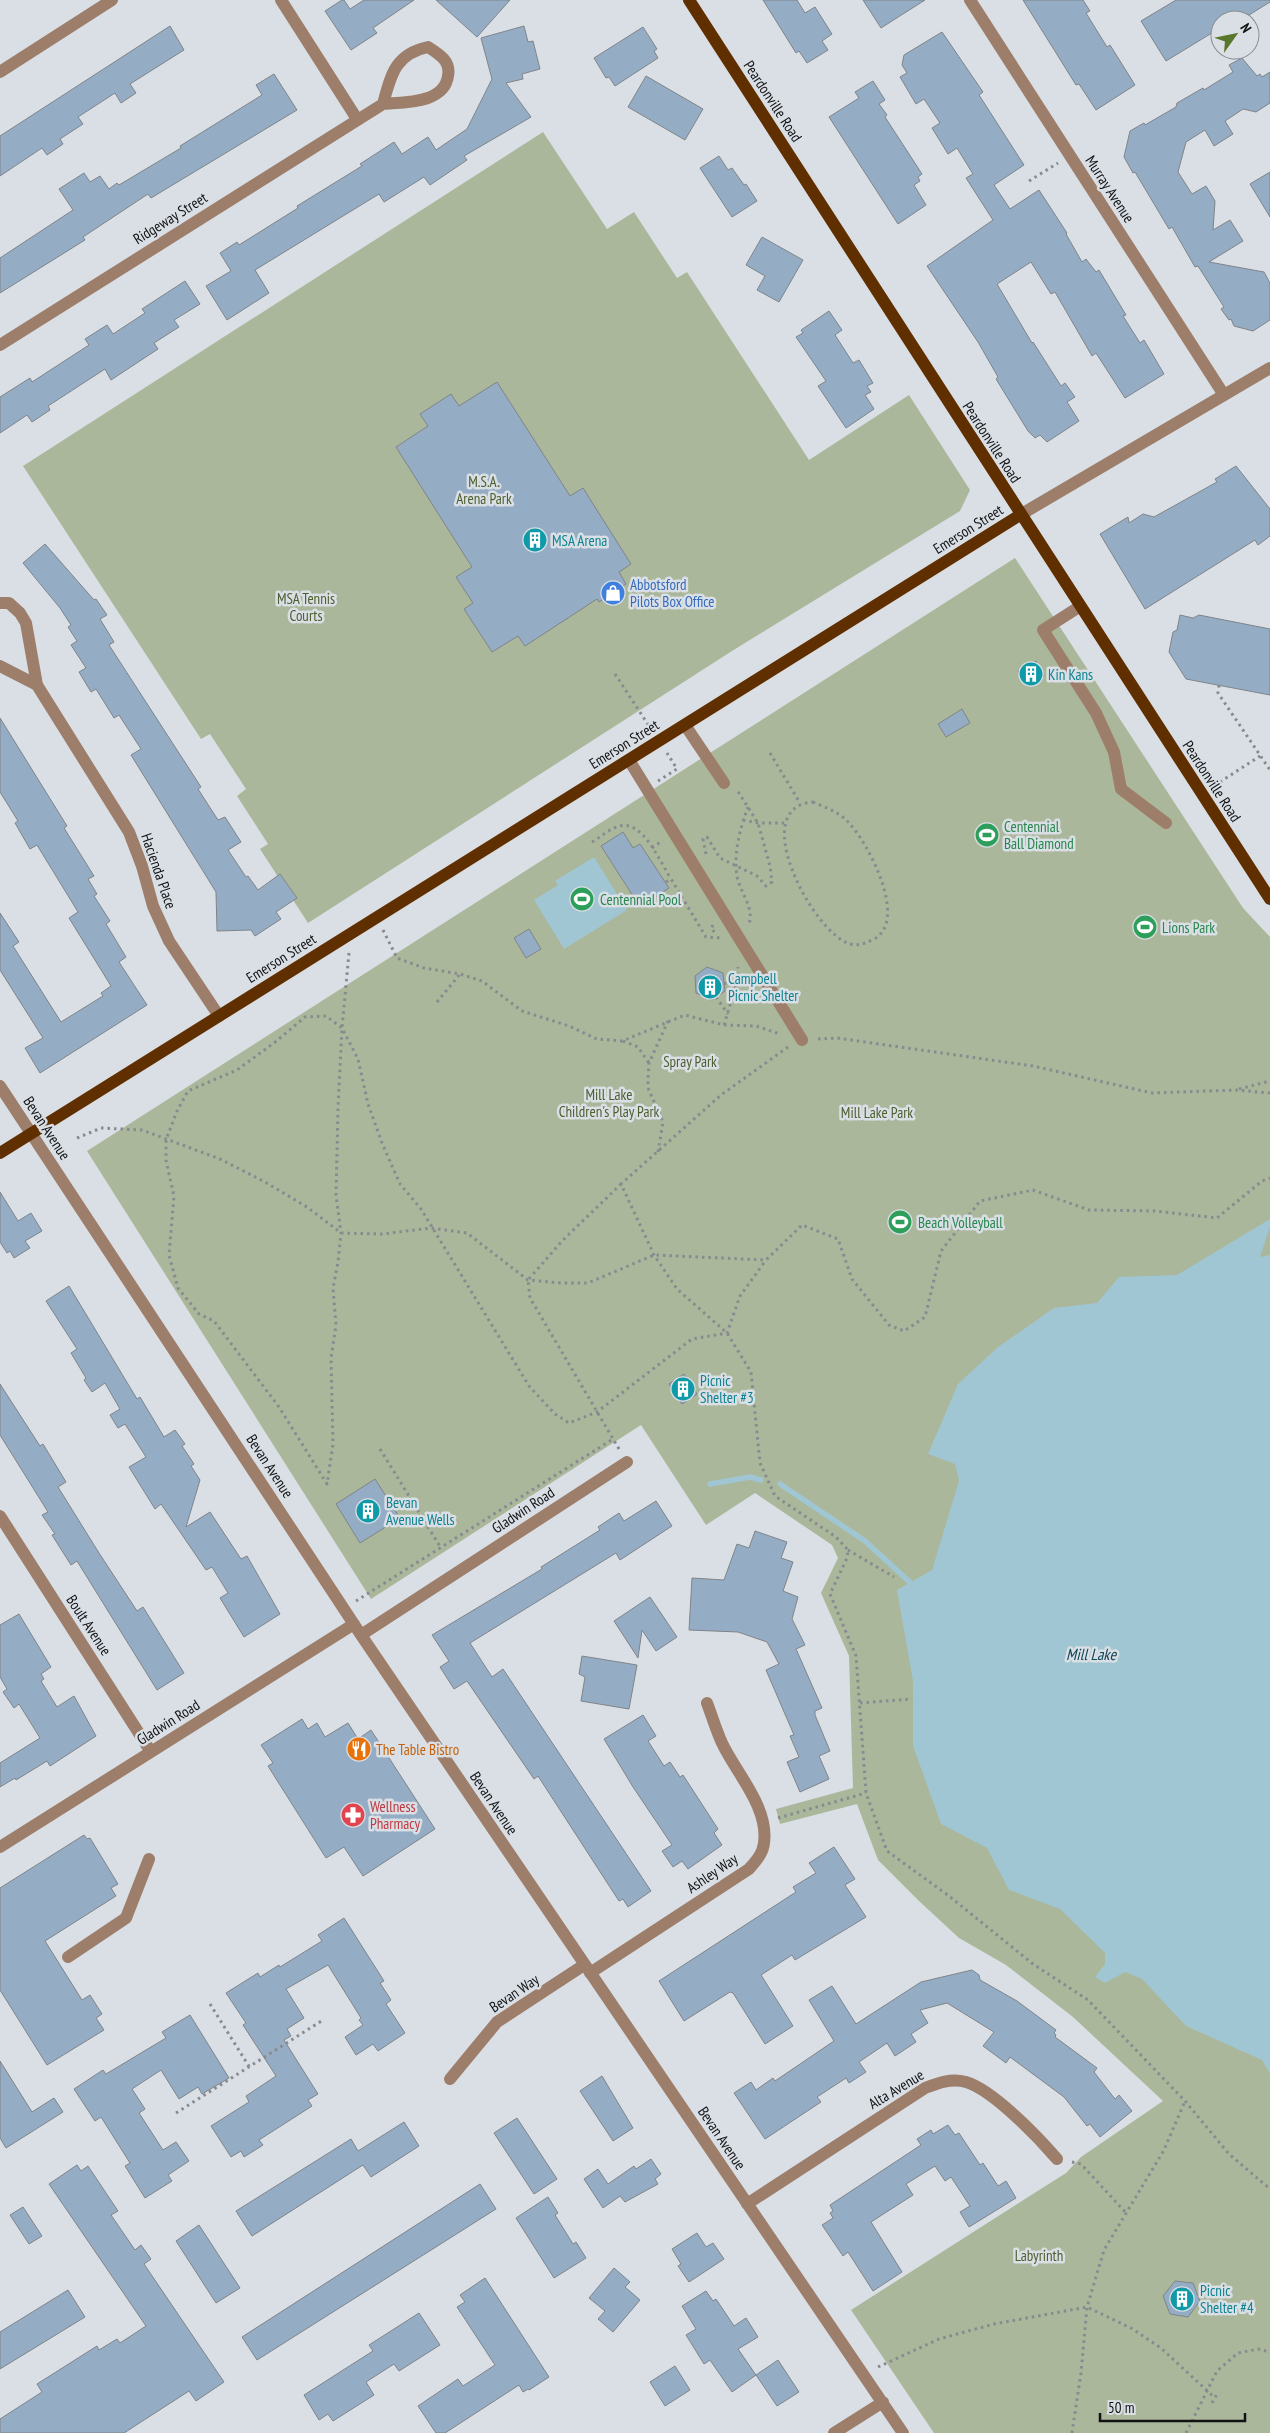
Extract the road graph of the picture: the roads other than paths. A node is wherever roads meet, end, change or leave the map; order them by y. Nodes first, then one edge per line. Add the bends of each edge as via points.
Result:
1 (112, 0) edge
2 (281, 0) edge
3 (689, 0) edge
4 (970, 0) edge
5 (0, 72) edge
6 (383, 104) junction
7 (357, 120) junction
8 (0, 345) edge
9 (1270, 368) edge
10 (1224, 395) junction
11 (1020, 515) junction
12 (0, 603) edge
13 (1079, 607) junction
14 (0, 666) edge
15 (36, 685) junction
16 (685, 725) junction
17 (629, 760) junction
18 (729, 784) road end
19 (1166, 823) dead end
20 (1270, 899) edge
21 (219, 1016) junction
22 (802, 1040) road end
23 (0, 1086) edge
24 (31, 1134) junction
25 (0, 1153) edge
26 (627, 1462) dead end
27 (0, 1516) edge
28 (354, 1624) junction
29 (361, 1635) junction
30 (707, 1703) dead end
31 (151, 1752) junction
32 (0, 1848) edge
33 (149, 1859) dead end
34 (68, 1957) dead end
35 (587, 1969) junction
36 (450, 2079) dead end
37 (1057, 2159) road end
38 (747, 2204) junction
39 (883, 2402) junction
40 (834, 2433) edge
41 (903, 2433) edge

1 - 5 street
2 - 7 street
3 - 11 main road, Peardonville Road
4 - 10 street, Murray Avenue
6 - 6 street, Ridgeway Street via 413,102 434,96 447,84 449,70 443,56 428,47 414,50 401,60 391,74
6 - 7 street, Ridgeway Street
7 - 8 street, Ridgeway Street
9 - 10 street, Emerson Street
10 - 11 street, Emerson Street
11 - 13 main road, Peardonville Road
11 - 16 main road, Emerson Street
12 - 15 street via 9,603 26,623
13 - 19 street via 1043,630 1096,713 1114,752 1121,790
13 - 20 main road, Peardonville Road
14 - 15 street
15 - 21 street, Hacienda Place via 129,832 153,906 169,941
16 - 17 main road, Emerson Street
16 - 18 street
17 - 21 main road, Emerson Street
17 - 22 street
21 - 24 main road, Emerson Street
23 - 24 street, Bevan Avenue
24 - 25 main road, Emerson Street
24 - 28 street, Bevan Avenue
26 - 29 street, Gladwin Road
27 - 31 street, Boult Avenue
28 - 29 street, Bevan Avenue
28 - 31 street, Gladwin Road
29 - 35 street, Bevan Avenue
30 - 35 street, Ashley Way via 722,1742 758,1807 764,1843 759,1857 749,1869
31 - 32 street, Gladwin Road
33 - 34 street via 126,1918
35 - 36 street, Bevan Way via 497,2022
35 - 38 street, Bevan Avenue
37 - 38 street, Alta Avenue via 1039,2138 984,2091 966,2082 944,2081 925,2088
38 - 39 street, Bevan Avenue
39 - 40 street
39 - 41 street, Bevan Avenue

